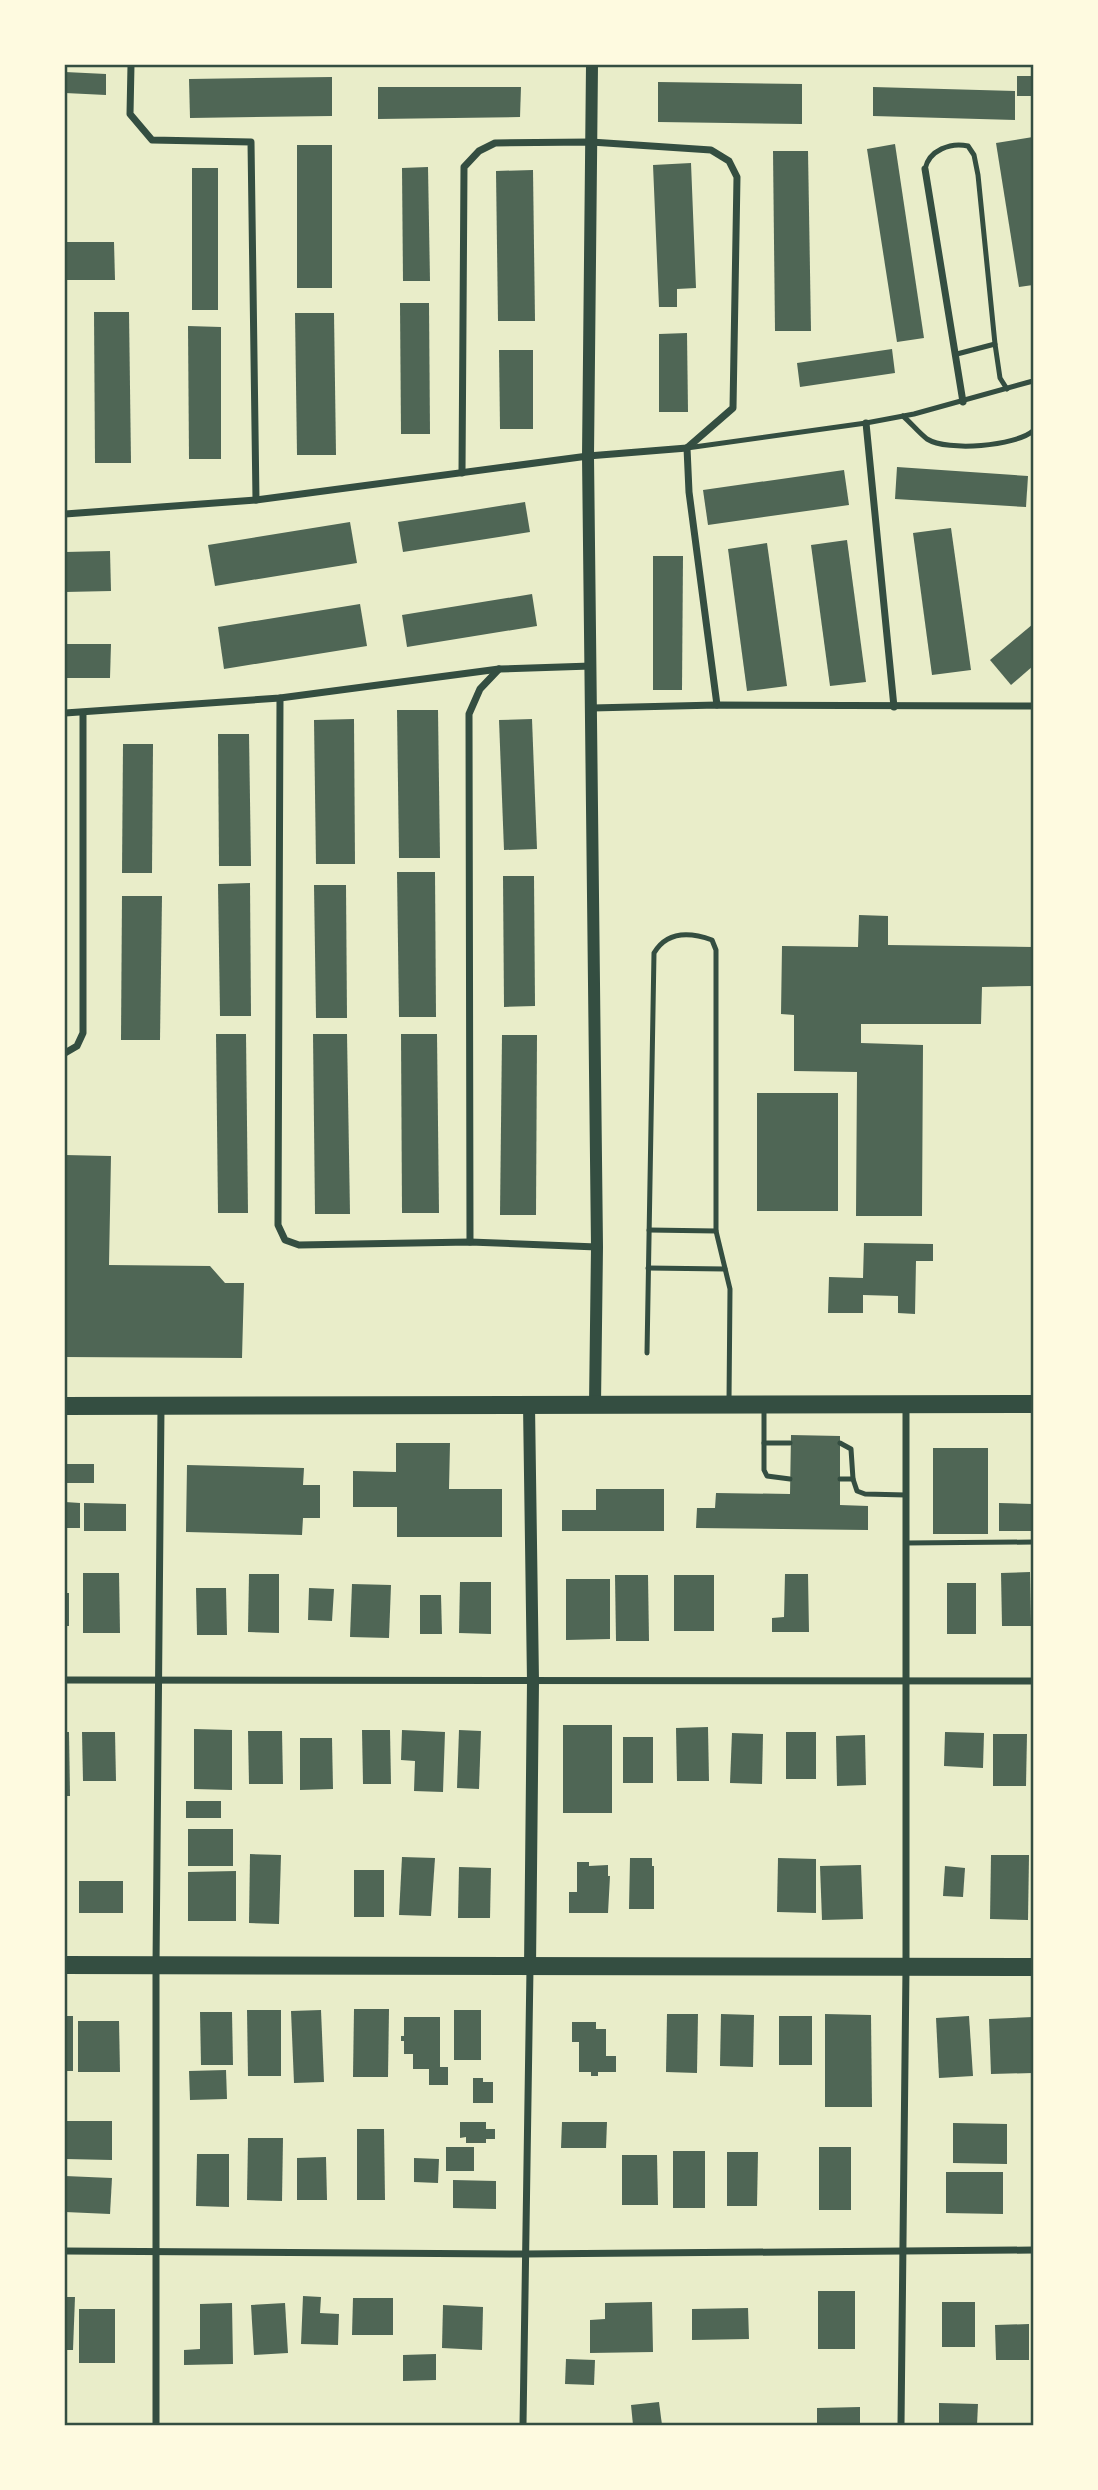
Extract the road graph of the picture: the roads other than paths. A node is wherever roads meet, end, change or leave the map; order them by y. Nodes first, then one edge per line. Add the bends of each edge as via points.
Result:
1 (131, 65) edge
2 (592, 65) edge
3 (590, 142) junction
4 (925, 169) joint
5 (995, 344) junction
6 (957, 354) junction
7 (1033, 381) edge
8 (1007, 389) junction
9 (963, 402) junction
10 (903, 416) junction
11 (866, 423) junction
12 (1033, 431) edge
13 (687, 448) junction
14 (588, 456) junction
15 (462, 473) junction
16 (256, 500) junction
17 (65, 514) edge
18 (590, 666) junction
19 (499, 668) junction
20 (280, 698) junction
21 (717, 705) junction
22 (1033, 706) edge
23 (894, 707) junction
24 (592, 708) junction
25 (65, 713) edge
26 (83, 713) junction
27 (65, 1053) edge
28 (649, 1230) junction
29 (716, 1231) junction
30 (470, 1242) junction
31 (597, 1247) junction
32 (649, 1268) junction
33 (725, 1269) junction
34 (647, 1353) dead end
35 (729, 1404) junction
36 (764, 1404) junction
37 (906, 1404) junction
38 (1033, 1404) edge
39 (529, 1405) junction
40 (595, 1405) junction
41 (65, 1406) edge
42 (161, 1407) junction
43 (764, 1443) junction
44 (790, 1443) dead end
45 (840, 1443) dead end
46 (790, 1479) dead end
47 (840, 1479) dead end
48 (853, 1479) junction
49 (906, 1495) junction
50 (1033, 1542) edge
51 (906, 1543) junction
52 (160, 1679) junction
53 (65, 1680) edge
54 (533, 1681) junction
55 (1033, 1681) edge
56 (906, 1682) junction
57 (65, 1965) edge
58 (156, 1966) junction
59 (530, 1967) junction
60 (1033, 1967) edge
61 (906, 1968) junction
62 (902, 2250) junction
63 (1033, 2250) edge
64 (65, 2251) edge
65 (155, 2252) junction
66 (524, 2254) junction
67 (156, 2425) edge
68 (523, 2425) edge
69 (901, 2425) edge

1 - 16 street via 130,114 152,140 251,142
2 - 3 street
3 - 13 street via 710,150 729,160 737,177 733,408
3 - 14 street
3 - 15 street via 495,143 464,167
4 - 5 lane via 931,157 952,145 968,146 974,155
4 - 6 street
5 - 6 lane
5 - 8 lane via 1000,378
6 - 9 street
7 - 8 lane
8 - 9 lane
9 - 10 lane
10 - 11 lane
10 - 12 lane via 928,439 949,446 982,445
11 - 13 lane
11 - 23 street
13 - 14 street
13 - 21 street
14 - 15 street
14 - 18 street
15 - 16 street
16 - 17 street
18 - 19 street
18 - 24 street
19 - 20 street
19 - 30 street via 480,689 469,714
20 - 26 street
20 - 30 street via 278,1225 285,1240 299,1245
21 - 23 street
21 - 24 street
22 - 23 street
24 - 31 street
25 - 26 street
26 - 27 street via 83,1033 77,1046
28 - 29 lane
28 - 29 lane via 654,953 671,936 701,936 712,940 716,950
28 - 32 lane
29 - 33 lane
30 - 31 street
31 - 40 street
32 - 33 lane
32 - 34 lane
33 - 35 lane via 730,1289
35 - 36 main road
35 - 40 main road
36 - 37 main road
36 - 43 lane
37 - 38 main road
37 - 49 street
39 - 40 main road
39 - 42 main road
39 - 54 street
41 - 42 main road
42 - 52 street
43 - 44 lane
43 - 46 lane via 767,1476
45 - 48 lane via 851,1449
47 - 48 lane
48 - 49 lane via 856,1491 865,1494
49 - 51 street
50 - 51 lane
51 - 56 street
52 - 53 street
52 - 54 street
52 - 58 street
54 - 56 street
54 - 59 street
55 - 56 street
56 - 61 street
57 - 58 main road
58 - 59 main road
58 - 65 street
59 - 61 main road
59 - 66 street
60 - 61 main road
61 - 62 street
62 - 63 street
62 - 66 street
62 - 69 street
64 - 65 street
65 - 66 street
65 - 67 street
66 - 68 street

